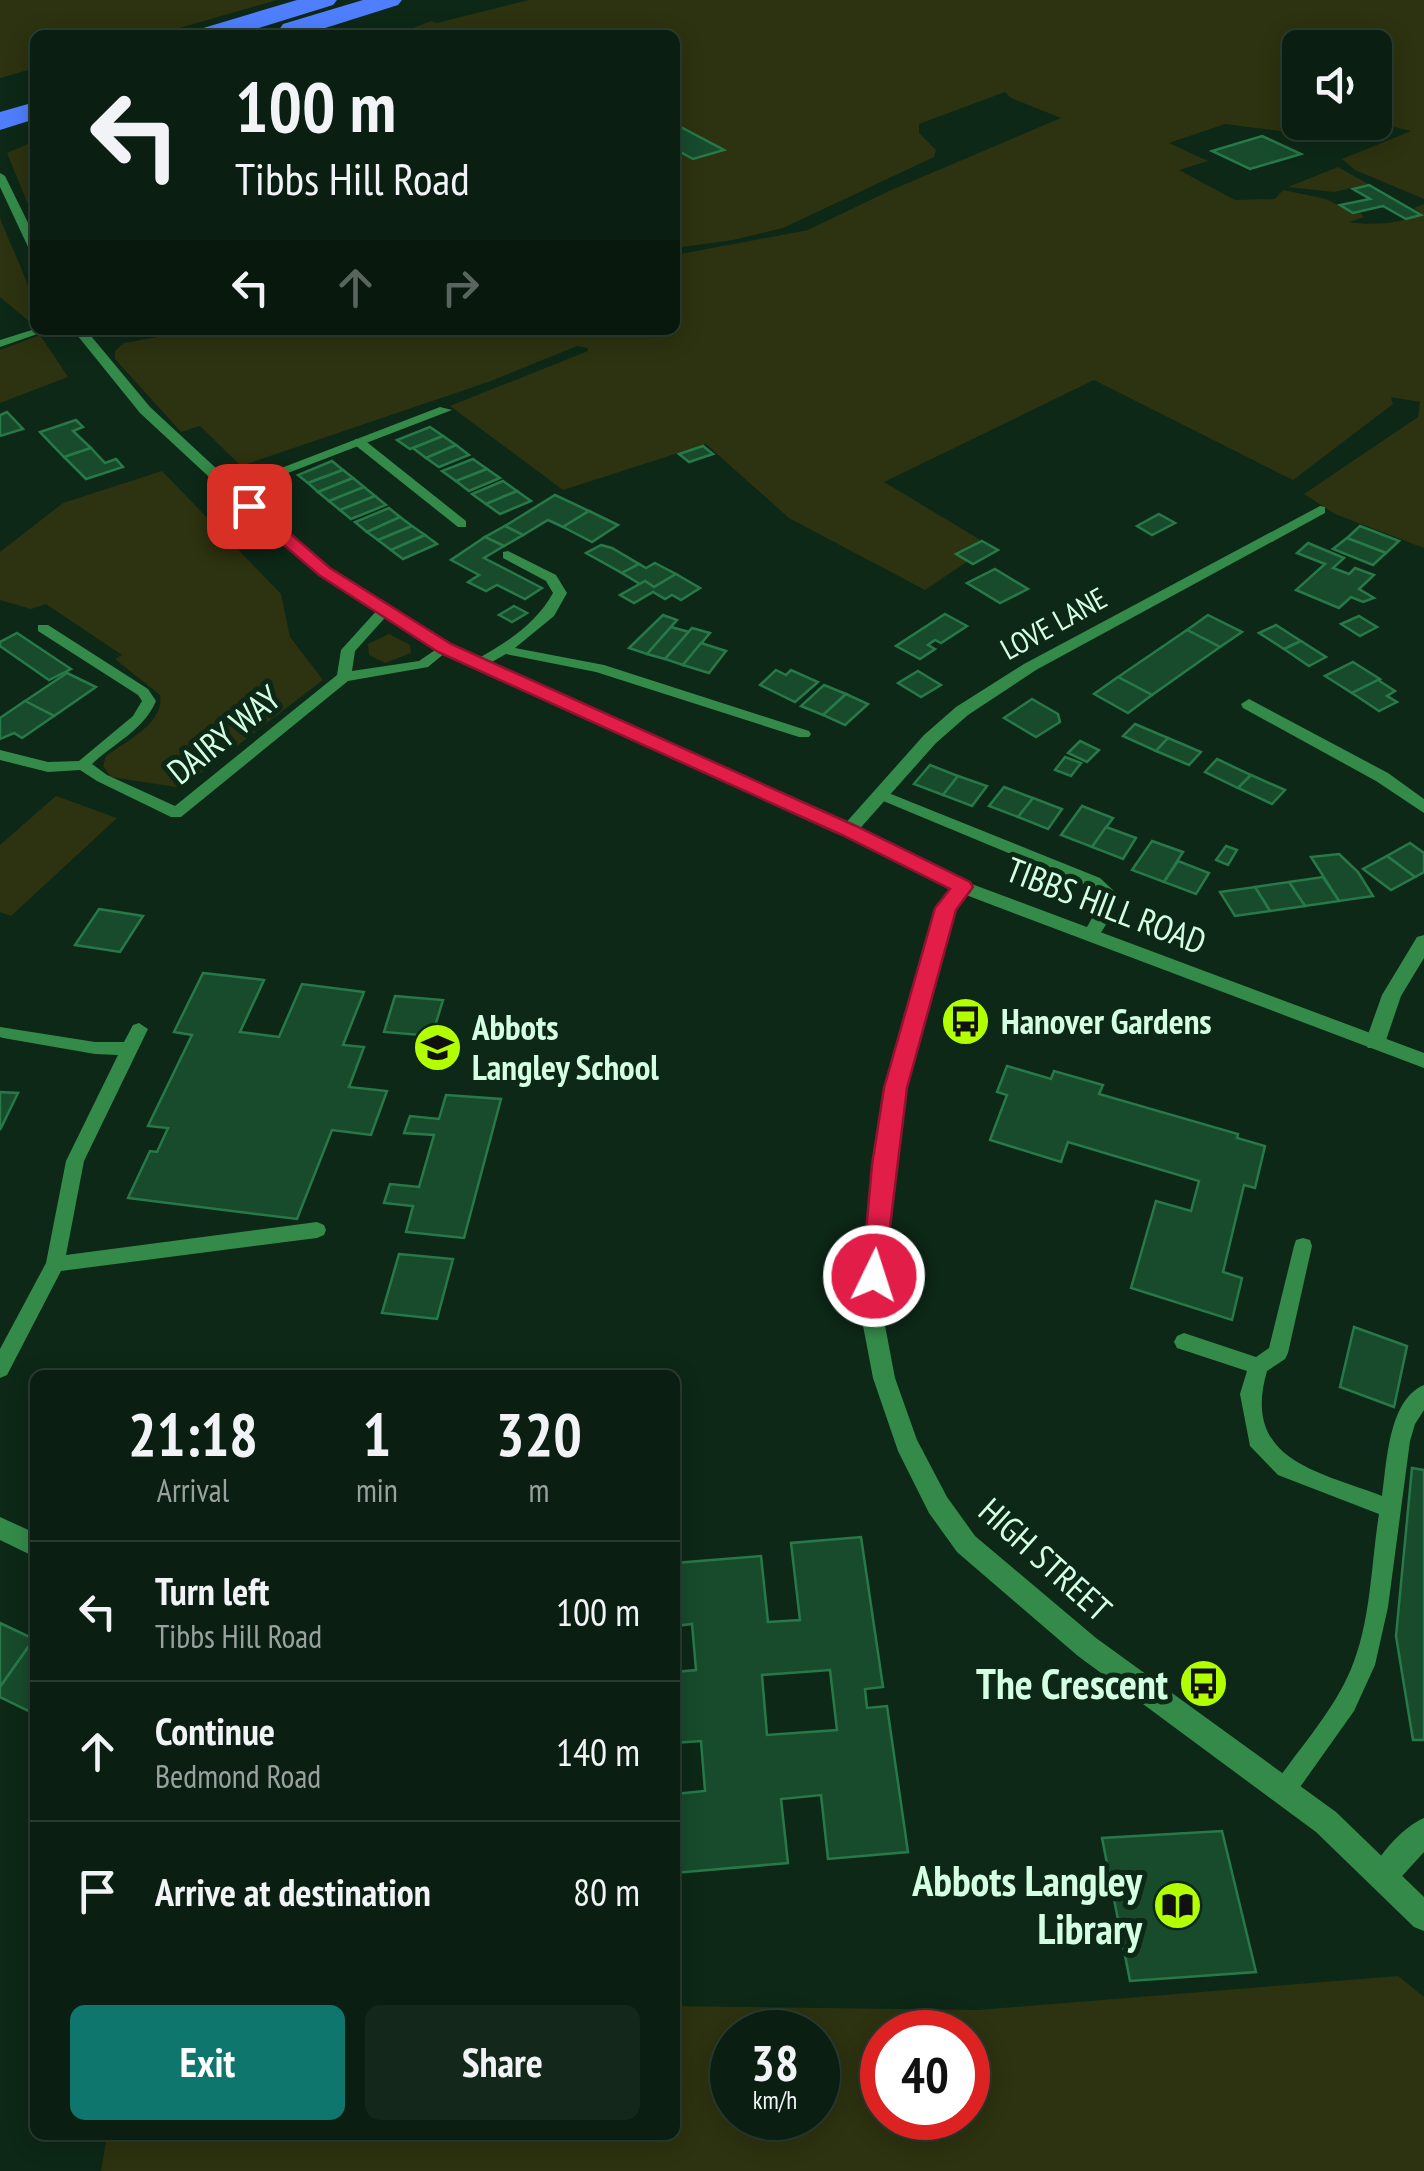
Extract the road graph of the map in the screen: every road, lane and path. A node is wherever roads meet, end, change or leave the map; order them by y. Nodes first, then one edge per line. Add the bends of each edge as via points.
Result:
1 (324, 0) edge
2 (389, 0) edge
3 (225, 30) edge
4 (292, 30) edge
5 (30, 90) edge
6 (0, 99) edge
7 (30, 112) edge
8 (0, 121) edge
9 (0, 176) edge
10 (30, 239) edge
11 (30, 334) edge
12 (83, 335) edge
13 (0, 344) edge
14 (445, 410) dead end
15 (359, 442) junction
16 (230, 490) junction
17 (1320, 510) dead end
18 (462, 524) dead end
19 (508, 555) dead end
20 (384, 611) junction
21 (43, 628) dead end
22 (444, 648) junction
23 (504, 650) junction
24 (478, 664) junction
25 (344, 678) junction
26 (1248, 704) dead end
27 (804, 734) dead end
28 (0, 755) edge
29 (84, 765) junction
30 (881, 794) junction
31 (1424, 807) edge
32 (849, 830) junction
33 (963, 887) junction
34 (1090, 934) junction
35 (1424, 942) edge
36 (138, 1029) dead end
37 (3, 1032) dead end
38 (1375, 1043) junction
39 (129, 1049) junction
40 (1424, 1061) edge
41 (317, 1230) dead end
42 (1303, 1246) dead end
43 (55, 1264) junction
44 (1184, 1342) dead end
45 (1258, 1366) junction
46 (0, 1369) edge
47 (1424, 1394) edge
48 (1389, 1508) junction
49 (0, 1528) edge
50 (30, 1543) edge
51 (1284, 1790) junction
52 (1424, 1832) edge
53 (1384, 1875) junction
54 (1424, 1917) edge

1 - 3 highway
2 - 4 highway
5 - 6 highway
7 - 8 highway
9 - 10 street
11 - 13 lane
12 - 16 street, TIBBS HILL ROAD via 145,410
14 - 15 street
15 - 16 street
15 - 18 lane
16 - 20 street, TIBBS HILL ROAD via 324,572
17 - 30 street, LOVE LANE via 1030,667 962,711
19 - 23 lane via 550,578 560,592 548,613
20 - 22 street, TIBBS HILL ROAD
20 - 25 lane, DAIRY WAY via 348,650
21 - 29 lane, DAIRY WAY via 149,700 136,721
22 - 24 street, TIBBS HILL ROAD
22 - 25 lane, DAIRY WAY via 423,664
23 - 24 lane
23 - 27 lane via 599,668
24 - 32 street, TIBBS HILL ROAD
25 - 29 lane, DAIRY WAY via 176,813
26 - 31 street
28 - 29 lane, DAIRY WAY via 48,767
30 - 32 street, LOVE LANE
30 - 34 lane via 1094,882 1106,891 1107,906
32 - 33 street, TIBBS HILL ROAD
33 - 34 street, TIBBS HILL ROAD
33 - 51 street, HIGH STREET via 946,908 896,1088 876,1237 872,1315 906,1443 966,1544 1087,1647
34 - 38 street, TIBBS HILL ROAD
35 - 38 street via 1392,994
36 - 39 lane
37 - 39 lane
38 - 40 street, TIBBS HILL ROAD
39 - 43 lane via 75,1161
41 - 43 lane
42 - 45 lane via 1278,1353
43 - 46 lane
44 - 45 lane
45 - 48 lane via 1250,1394 1257,1439 1284,1468
47 - 48 lane via 1408,1412 1396,1447
48 - 51 lane via 1370,1646 1357,1684
49 - 50 street
51 - 53 street, HIGH STREET
52 - 53 street
53 - 54 street, HIGH STREET

